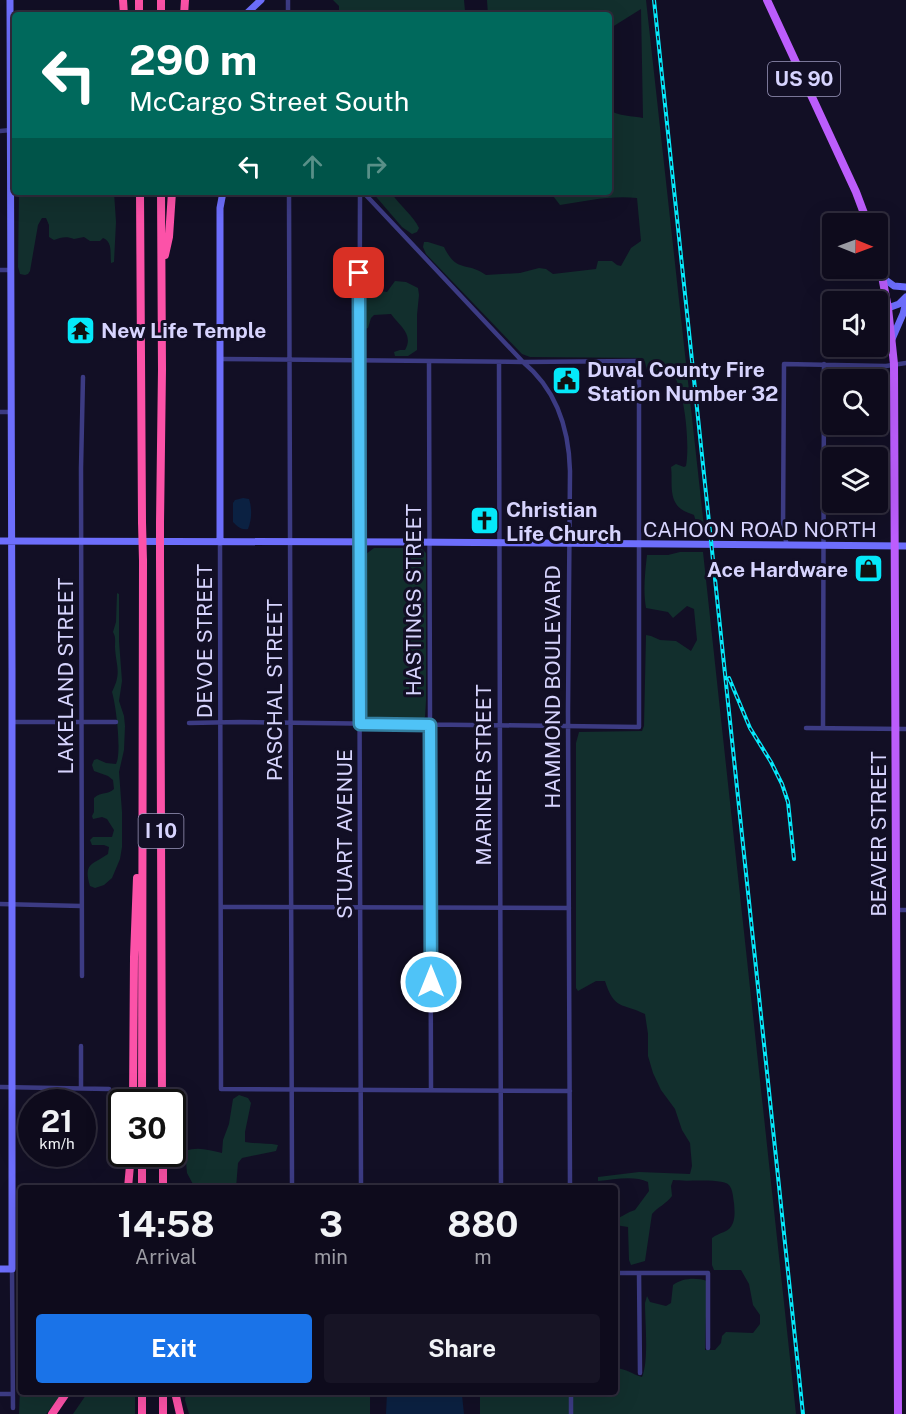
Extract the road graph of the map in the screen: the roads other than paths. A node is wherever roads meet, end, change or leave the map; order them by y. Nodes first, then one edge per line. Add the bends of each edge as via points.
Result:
1 (10, 0) edge
2 (261, 0) edge
3 (767, 0) edge
4 (248, 12) edge
5 (10, 130) junction
6 (0, 131) edge
7 (135, 195) edge
8 (140, 195) edge
9 (161, 195) edge
10 (172, 195) edge
11 (222, 195) edge
12 (289, 195) edge
13 (362, 195) edge
14 (365, 195) edge
15 (864, 213) edge
16 (140, 265) junction
17 (0, 270) edge
18 (10, 270) junction
19 (162, 273) junction
20 (884, 279) edge
21 (906, 287) edge
22 (906, 297) edge
23 (906, 302) edge
24 (888, 308) joint
25 (892, 339) junction
26 (220, 359) junction
27 (290, 360) junction
28 (359, 361) junction
29 (429, 361) junction
30 (499, 362) junction
31 (523, 362) junction
32 (906, 363) edge
33 (824, 364) junction
34 (894, 364) junction
35 (83, 377) dead end
36 (0, 412) edge
37 (11, 412) junction
38 (0, 541) edge
39 (12, 542) junction
40 (81, 542) junction
41 (220, 542) junction
42 (359, 542) junction
43 (290, 543) junction
44 (429, 543) junction
45 (499, 543) junction
46 (569, 544) junction
47 (639, 545) junction
48 (787, 545) junction
49 (824, 545) junction
50 (895, 546) junction
51 (906, 546) edge
52 (12, 722) junction
53 (81, 722) junction
54 (116, 722) dead end
55 (189, 723) dead end
56 (221, 723) junction
57 (290, 724) junction
58 (360, 724) junction
59 (430, 725) junction
60 (500, 726) junction
61 (569, 726) junction
62 (806, 728) dead end
63 (823, 728) junction
64 (895, 729) junction
65 (906, 729) edge
66 (142, 843) junction
67 (0, 904) edge
68 (12, 904) junction
69 (81, 906) junction
70 (291, 906) junction
71 (221, 907) junction
72 (431, 907) junction
73 (360, 908) junction
74 (500, 908) junction
75 (569, 908) junction
76 (896, 910) junction
77 (906, 910) edge
78 (81, 975) dead end
79 (81, 1046) dead end
80 (0, 1087) edge
81 (13, 1087) junction
82 (81, 1088) junction
83 (109, 1089) dead end
84 (133, 1089) edge
85 (142, 1089) edge
86 (162, 1089) edge
87 (292, 1089) junction
88 (897, 1089) junction
89 (906, 1089) edge
90 (361, 1090) junction
91 (431, 1090) junction
92 (500, 1090) junction
93 (570, 1091) junction
94 (130, 1167) edge
95 (142, 1167) edge
96 (163, 1167) edge
97 (128, 1185) edge
98 (142, 1185) edge
99 (163, 1185) edge
100 (292, 1185) edge
101 (361, 1185) edge
102 (501, 1185) edge
103 (570, 1185) edge
104 (0, 1269) edge
105 (12, 1269) junction
106 (618, 1273) edge
107 (639, 1273) junction
108 (708, 1348) dead end
109 (640, 1373) dead end
110 (0, 1394) edge
111 (13, 1394) junction
112 (65, 1395) edge
113 (142, 1395) edge
114 (163, 1395) edge
115 (176, 1395) edge
116 (571, 1395) edge
117 (13, 1408) dead end
118 (52, 1414) edge
119 (142, 1414) edge
120 (163, 1414) edge
121 (180, 1414) edge
122 (571, 1414) edge
123 (898, 1414) edge

1 - 5 street
2 - 4 street
3 - 15 main road, US 90
5 - 6 street
5 - 18 street
7 - 16 highway
8 - 16 highway, I 10
9 - 19 highway, I 10
10 - 19 highway
11 - 26 street, DEVOE STREET
12 - 27 street, PASCHAL STREET
13 - 28 street, STUART AVENUE
14 - 31 street, HAMMOND BOULEVARD
16 - 66 highway, I 10, bridge
17 - 18 street
18 - 37 street
19 - 86 highway, I 10, bridge
20 - 21 street via 894,286
22 - 24 street
23 - 25 street
24 - 25 main road, BEAVER STREET
25 - 34 main road, BEAVER STREET
26 - 27 street
26 - 41 street, DEVOE STREET
27 - 28 street
27 - 43 street, PASCHAL STREET
28 - 29 street
28 - 42 street, STUART AVENUE
29 - 30 street
29 - 44 street, HASTINGS STREET
30 - 31 street
30 - 45 street, MARINER STREET
31 - 46 street, HAMMOND BOULEVARD via 548,391 565,426
31 - 47 street via 639,361
32 - 34 street
33 - 34 street
33 - 48 street via 784,364 783,530
33 - 49 street
34 - 50 main road, BEAVER STREET
35 - 40 street, LAKELAND STREET
36 - 37 street
37 - 39 street
38 - 39 street
39 - 40 street
39 - 52 street
40 - 41 street
40 - 53 street, LAKELAND STREET
41 - 43 street, CAHOON ROAD NORTH
41 - 56 street, DEVOE STREET
42 - 43 street, CAHOON ROAD NORTH
42 - 44 street, CAHOON ROAD NORTH
42 - 58 street, STUART AVENUE
43 - 57 street, PASCHAL STREET
44 - 45 street, CAHOON ROAD NORTH
44 - 59 street, HASTINGS STREET
45 - 46 street, CAHOON ROAD NORTH
45 - 60 street, MARINER STREET
46 - 47 street, CAHOON ROAD NORTH
46 - 61 street, HAMMOND BOULEVARD
47 - 48 street, CAHOON ROAD NORTH
47 - 61 street via 639,727
48 - 49 street, CAHOON ROAD NORTH
49 - 50 street, CAHOON ROAD NORTH
49 - 63 street
50 - 51 street, CAHOON ROAD NORTH
50 - 64 main road, BEAVER STREET
52 - 53 street
52 - 68 street
53 - 54 street
53 - 69 street, LAKELAND STREET
55 - 56 street
56 - 57 street
56 - 71 street, DEVOE STREET
57 - 58 street
57 - 70 street, PASCHAL STREET
58 - 59 street
58 - 73 street, STUART AVENUE
59 - 60 street
59 - 72 street, HASTINGS STREET
60 - 61 street
60 - 74 street, MARINER STREET
61 - 75 street, HAMMOND BOULEVARD
62 - 63 street
63 - 64 street
64 - 65 street
64 - 76 main road, BEAVER STREET
66 - 84 highway via 137,866
66 - 85 highway, I 10
67 - 68 street
68 - 69 street
68 - 81 street
69 - 78 street, LAKELAND STREET
70 - 71 street
70 - 73 street
70 - 87 street, PASCHAL STREET
71 - 87 street, DEVOE STREET via 221,1089
72 - 73 street
72 - 74 street
72 - 91 street, HASTINGS STREET
73 - 90 street, STUART AVENUE
74 - 75 street
74 - 92 street, MARINER STREET
75 - 93 street, HAMMOND BOULEVARD
76 - 77 street
76 - 88 main road, BEAVER STREET
79 - 82 street
80 - 81 street
81 - 82 street
81 - 105 street
82 - 83 street
87 - 90 street
87 - 100 street, PASCHAL STREET
88 - 89 street
88 - 123 main road, BEAVER STREET
90 - 91 street
90 - 101 street, STUART AVENUE
91 - 92 street
92 - 93 street
92 - 102 street, MARINER STREET
93 - 103 street, HAMMOND BOULEVARD
94 - 97 highway
95 - 98 highway
96 - 99 highway
104 - 105 street
105 - 111 street
106 - 107 street
107 - 108 street via 708,1273
107 - 109 street
110 - 111 street
111 - 117 street
112 - 118 highway
113 - 119 highway
114 - 120 highway
115 - 121 highway
116 - 122 street

